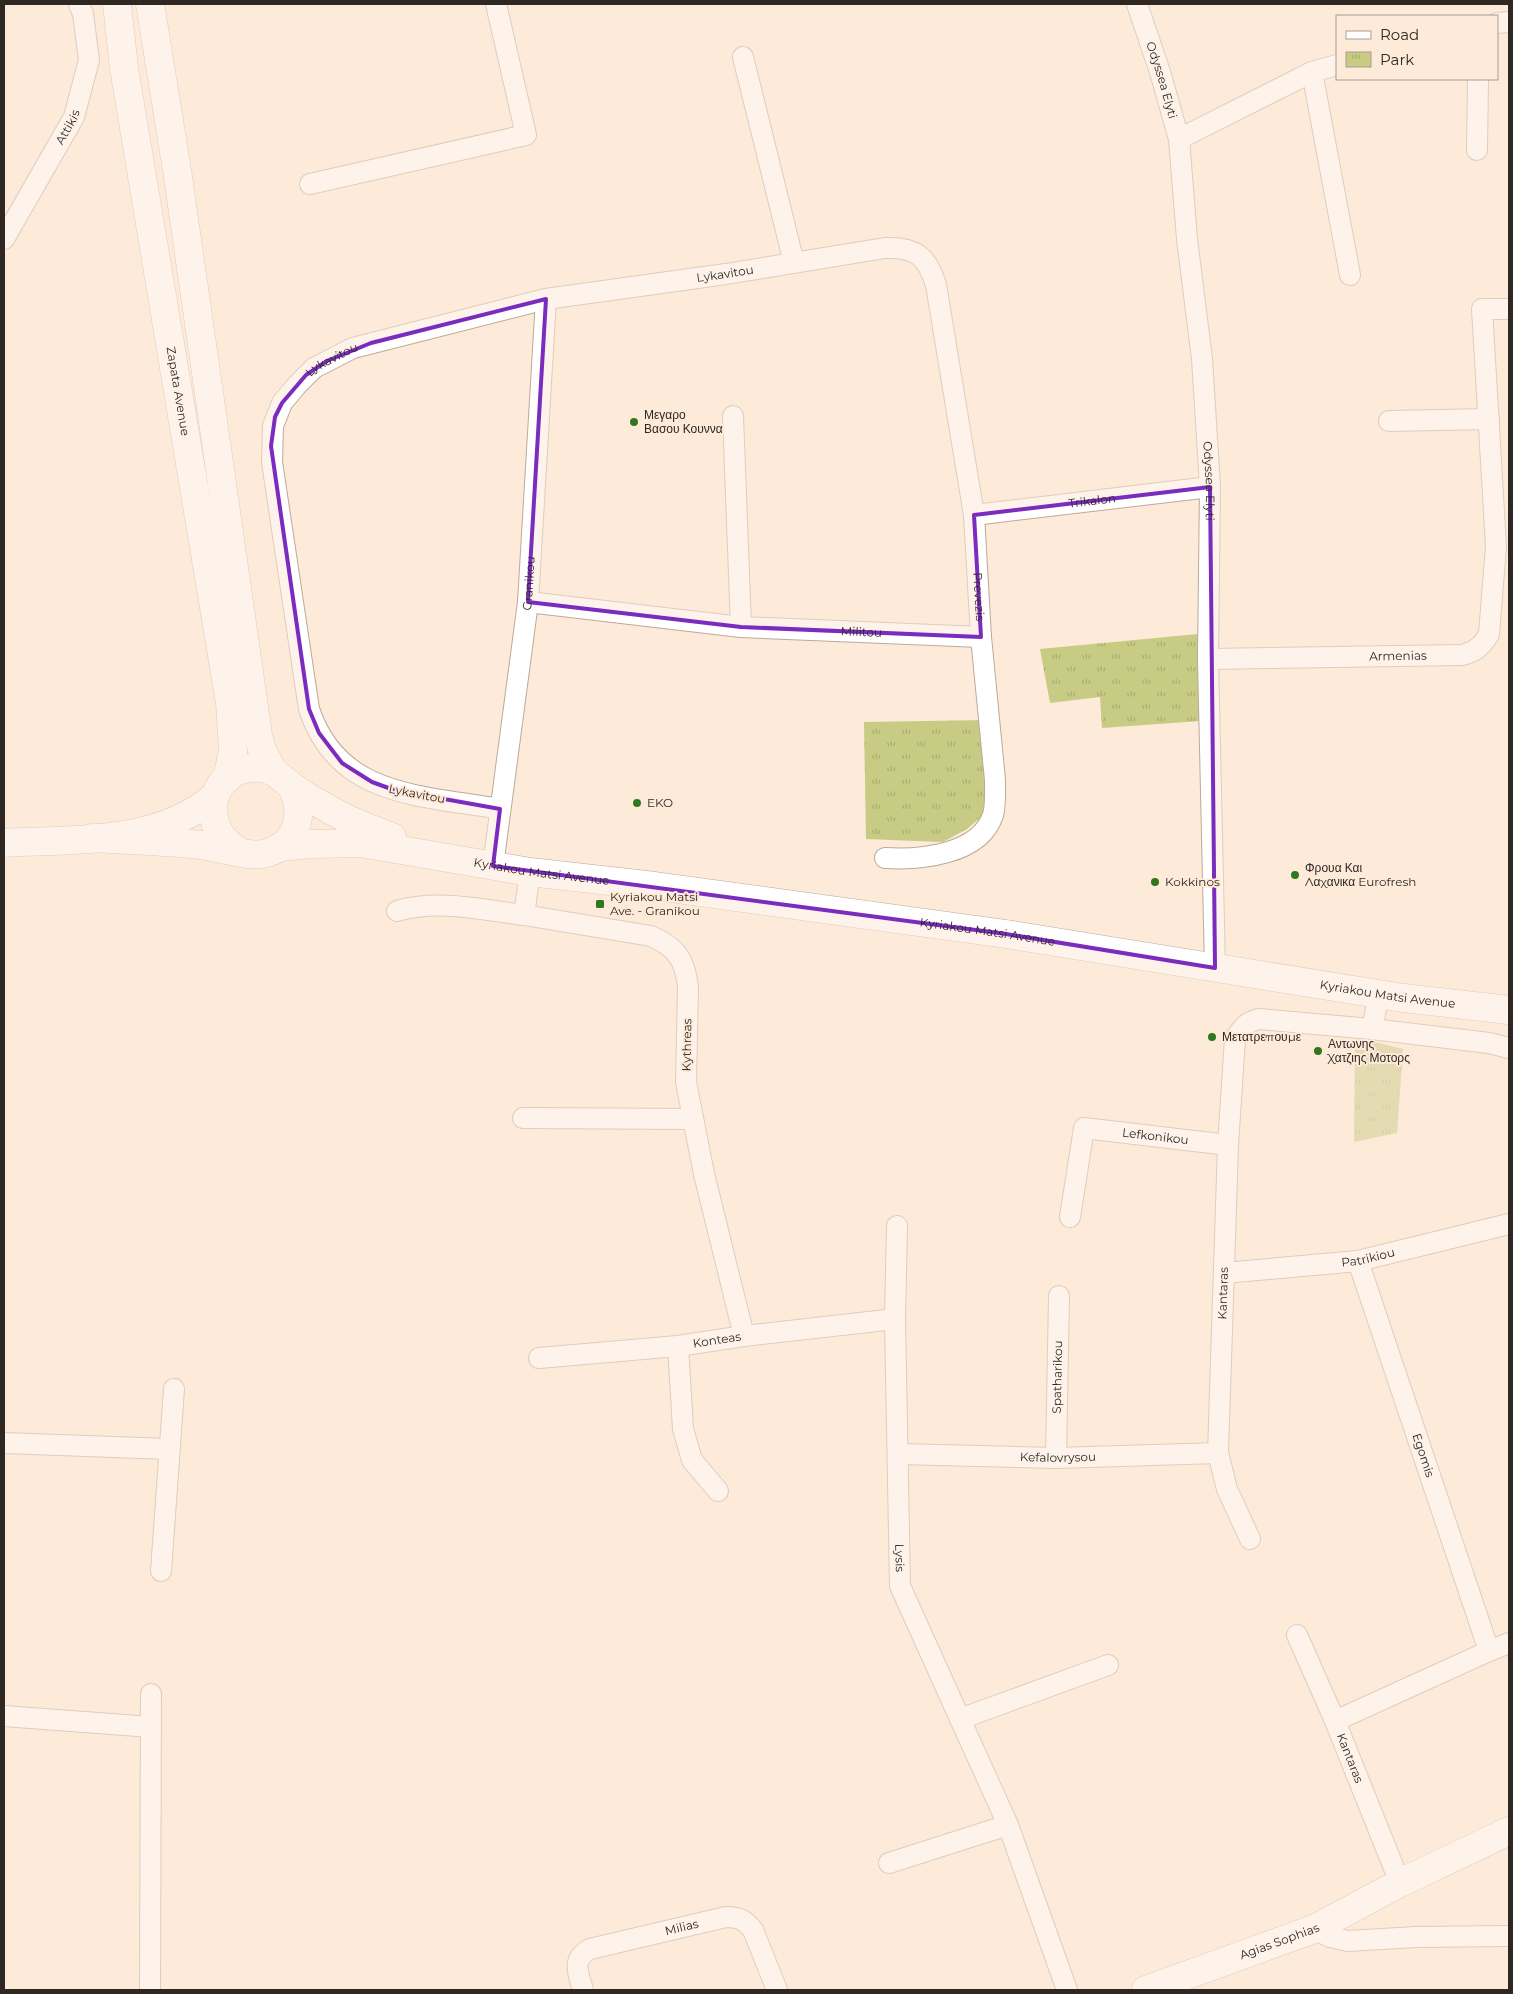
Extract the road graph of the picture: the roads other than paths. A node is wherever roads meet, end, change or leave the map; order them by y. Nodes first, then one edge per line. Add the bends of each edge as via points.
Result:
1 (79, 4) edge
2 (117, 4) edge
3 (150, 4) edge
4 (496, 4) edge
5 (1136, 4) edge
6 (743, 57) dead end
7 (1336, 65) edge
8 (1312, 72) junction
9 (1478, 80) edge
10 (1180, 139) junction
11 (1476, 150) dead end
12 (310, 184) dead end
13 (9, 217) edge
14 (4, 240) edge
15 (925, 259) joint
16 (794, 262) junction
17 (1350, 275) dead end
18 (546, 299) junction
19 (1509, 309) edge
20 (733, 416) dead end
21 (1488, 419) junction
22 (1389, 421) dead end
23 (1210, 487) junction
24 (974, 515) junction
25 (528, 602) junction
26 (741, 627) junction
27 (981, 637) junction
28 (1208, 659) junction
29 (282, 779) junction
30 (221, 788) junction
31 (500, 809) junction
32 (92, 838) junction
33 (4, 843) edge
34 (280, 847) junction
35 (238, 851) junction
36 (885, 858) dead end
37 (465, 860) junction
38 (493, 866) junction
39 (530, 872) junction
40 (397, 910) dead end
41 (524, 915) junction
42 (1215, 968) junction
43 (1379, 994) junction
44 (1509, 1010) edge
45 (1372, 1029) junction
46 (1509, 1048) edge
47 (523, 1118) dead end
48 (693, 1119) junction
49 (1228, 1145) junction
50 (1070, 1217) dead end
51 (1509, 1224) edge
52 (898, 1226) dead end
53 (1358, 1261) junction
54 (1224, 1273) junction
55 (1059, 1296) dead end
56 (895, 1319) junction
57 (744, 1336) junction
58 (678, 1346) junction
59 (539, 1358) dead end
60 (174, 1389) dead end
61 (4, 1443) edge
62 (169, 1449) junction
63 (1218, 1453) junction
64 (899, 1454) junction
65 (1056, 1458) junction
66 (718, 1491) dead end
67 (1250, 1539) dead end
68 (161, 1571) dead end
69 (1297, 1635) dead end
70 (1509, 1643) edge
71 (1489, 1650) junction
72 (1108, 1666) dead end
73 (151, 1694) dead end
74 (4, 1716) edge
75 (960, 1719) junction
76 (1335, 1721) junction
77 (151, 1728) junction
78 (1008, 1826) junction
79 (1509, 1831) edge
80 (889, 1864) dead end
81 (1400, 1883) junction
82 (1314, 1929) junction
83 (1509, 1936) edge
84 (150, 1990) edge
85 (583, 1990) edge
86 (777, 1990) edge
87 (1067, 1990) edge
88 (1146, 1990) edge

1 - 13 street, Attikis via 89,60 74,117
2 - 30 main road, Zapata Avenue via 124,68 230,703 232,751
3 - 29 main road via 258,735 262,750
4 - 12 street via 526,135
5 - 10 street, Odyssea Elyti
6 - 16 street
7 - 8 street
8 - 10 street
8 - 17 street
9 - 11 street
10 - 23 street, Odyssea Elyti via 1187,239 1202,359
13 - 14 street, Attikis
15 - 16 street, Lykavitou via 913,251 892,247
15 - 24 street, Prevezis via 936,285
16 - 18 street, Lykavitou
18 - 25 street, Granikou
18 - 31 street, Lykavitou via 371,342 339,354 310,372 289,394 275,417 272,434 272,462 309,709 319,734 342,763 372,782 400,792
19 - 21 street, Armenias via 1482,309
20 - 26 street
21 - 22 street
21 - 28 street, Armenias via 1496,546 1489,634 1483,644 1472,653 1452,655
23 - 24 street, Trikalon
23 - 28 street, Odyssea Elyti
24 - 27 street, Prevezis
25 - 26 street, Militou
25 - 31 street, Granikou
26 - 27 street, Militou
27 - 36 street, Prevezis via 995,780 991,819 976,838 951,851 916,859
28 - 42 street, Odyssea Elyti
29 - 30 main road, Kyriakou Matsi Avenue via 261,768 249,768 237,772
29 - 34 main road via 297,797 299,808 298,820 288,840
29 - 37 main road, Kyriakou Matsi Avenue via 349,820
30 - 32 main road, Kyriakou Matsi Avenue via 191,814 171,823 133,833
30 - 35 main road via 212,807 216,828 221,838
31 - 38 street, Granikou
32 - 33 main road, Kyriakou Matsi Avenue
32 - 35 main road, Kyriakou Matsi Avenue via 171,842
34 - 35 main road, Kyriakou Matsi Avenue via 260,855
34 - 37 main road, Kyriakou Matsi Avenue via 360,843
37 - 38 main road, Kyriakou Matsi Avenue
38 - 39 main road, Kyriakou Matsi Avenue
39 - 41 street
39 - 42 main road, Kyriakou Matsi Avenue via 1006,934
40 - 41 street, Kythreas via 443,904
41 - 48 street, Kythreas via 637,932 665,942 674,950 687,974 686,1082
42 - 43 main road, Kyriakou Matsi Avenue
43 - 44 main road, Kyriakou Matsi Avenue
43 - 45 street
45 - 46 street
45 - 49 street, Kantaras via 1259,1019 1242,1028 1235,1039
47 - 48 street
48 - 57 street, Kythreas
49 - 50 street, Lefkonikou via 1084,1128
49 - 54 street, Kantaras
51 - 53 street, Patrikiou
52 - 56 street, Lysis
53 - 54 street, Patrikiou
53 - 71 street, Egomis
54 - 63 street, Kantaras
55 - 65 street, Spatharikou
56 - 57 street, Konteas
56 - 64 street, Lysis
57 - 58 street, Konteas
58 - 59 street, Konteas
58 - 66 street via 683,1429 692,1460
60 - 62 street
61 - 62 street
62 - 68 street
63 - 65 street, Kefalovrysou
63 - 67 street, Kantaras via 1227,1489
64 - 65 street, Kefalovrysou
64 - 75 street, Lysis via 900,1586
69 - 76 street, Kantaras
70 - 71 street
71 - 76 street
72 - 75 street
73 - 77 street
74 - 77 street
75 - 78 street, Lysis
76 - 81 street, Kantaras
77 - 84 street
78 - 80 street
78 - 87 street, Lysis
79 - 81 main road
81 - 82 main road
82 - 83 street, Agias Sophias via 1348,1941
82 - 88 main road, Agias Sophias
85 - 86 street, Milias via 577,1962 580,1954 726,1917 741,1919 753,1930

